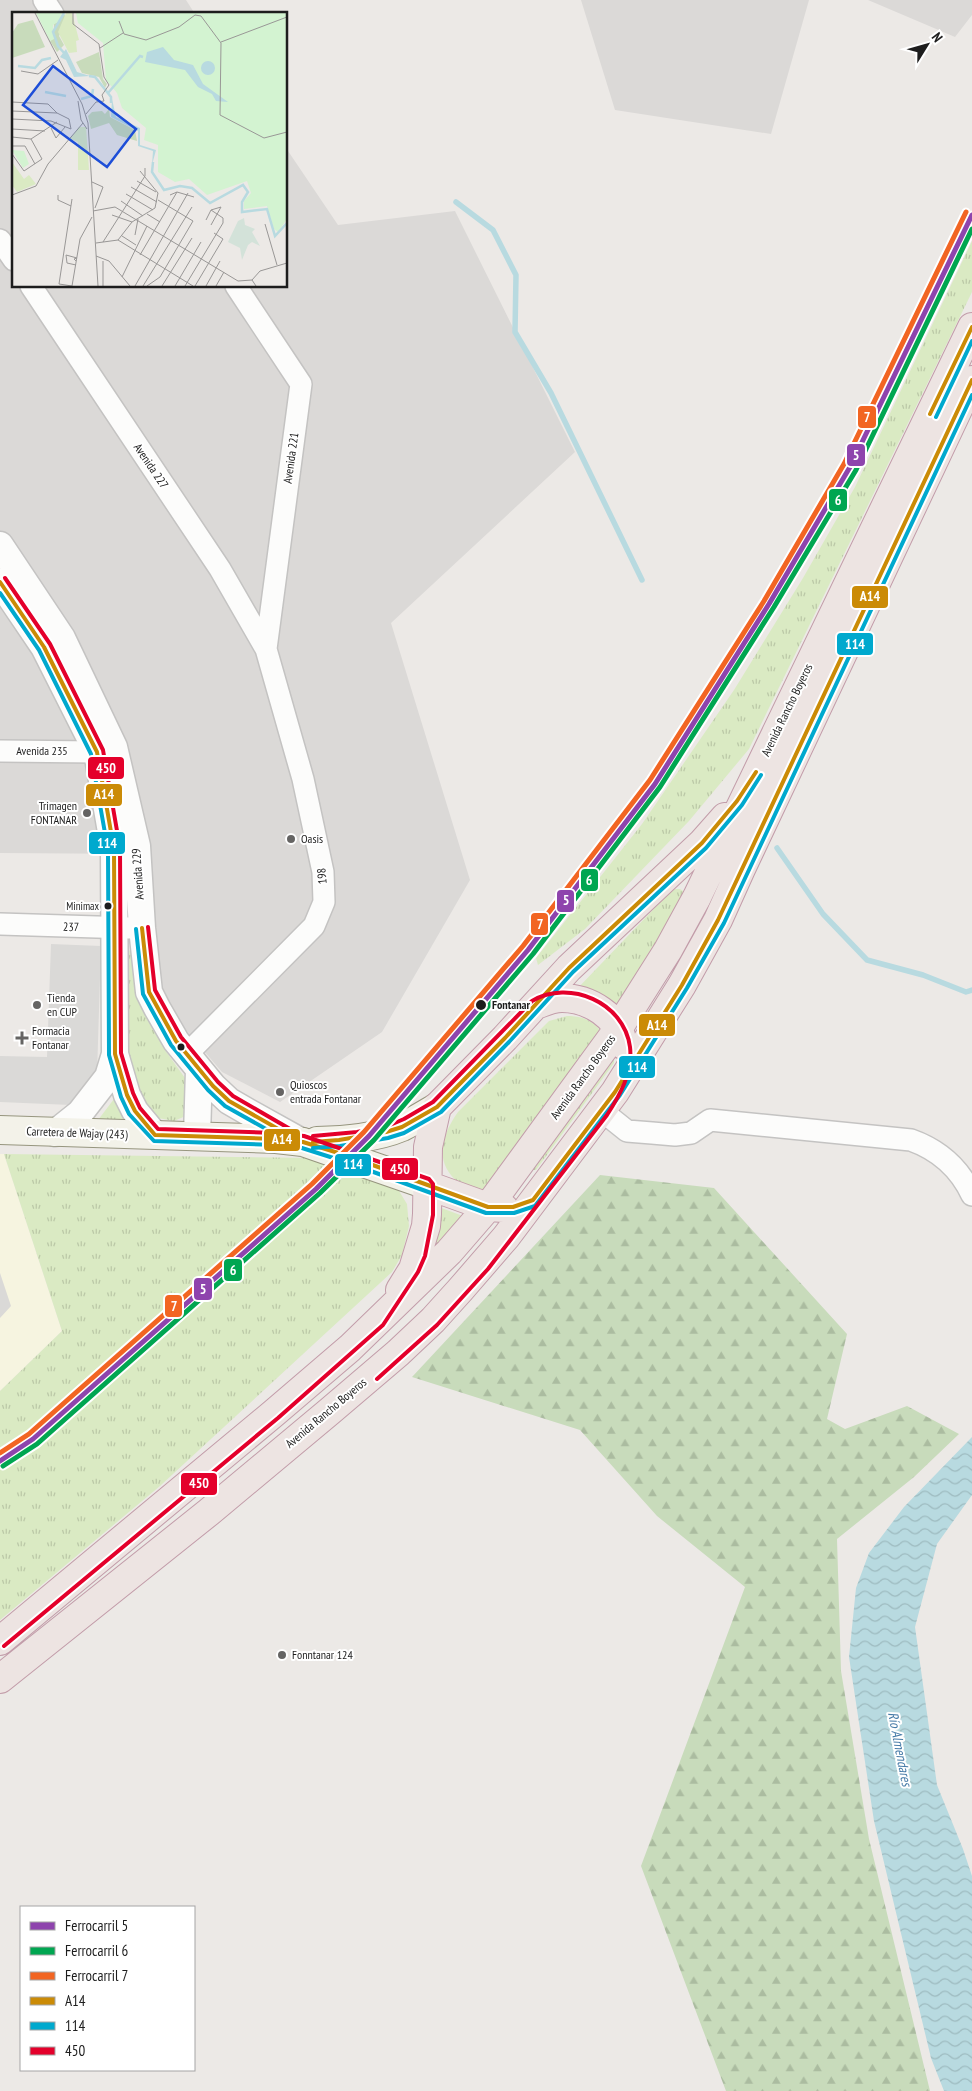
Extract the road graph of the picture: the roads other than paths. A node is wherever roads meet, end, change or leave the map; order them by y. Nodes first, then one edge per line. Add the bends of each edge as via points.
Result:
1 (44, 0) edge
2 (52, 12) edge
3 (0, 240) edge
4 (12, 257) edge
5 (32, 288) edge
6 (237, 288) edge
7 (972, 327) edge
8 (972, 380) edge
9 (0, 545) edge
10 (0, 582) edge
11 (266, 649) junction
12 (105, 749) junction
13 (0, 751) edge
14 (762, 762) junction
15 (0, 924) edge
16 (114, 928) junction
17 (142, 928) junction
18 (536, 1005) junction
19 (618, 1029) junction
20 (115, 1054) junction
21 (192, 1062) junction
22 (608, 1102) junction
23 (436, 1107) junction
24 (0, 1130) edge
25 (55, 1133) junction
26 (154, 1135) junction
27 (197, 1136) junction
28 (303, 1142) junction
29 (427, 1185) junction
30 (972, 1195) edge
31 (533, 1200) junction
32 (488, 1208) junction
33 (378, 1321) junction
34 (0, 1641) edge
35 (0, 1679) edge

1 - 2 street
3 - 4 street
5 - 11 street, Avenida 227 via 220,569
6 - 11 street, Avenida 221 via 301,384
7 - 14 highway, Avenida Rancho Boyeros
8 - 22 highway, Avenida Rancho Boyeros via 718,920 682,985
9 - 12 street, Avenida 229 via 62,638
10 - 12 street, Avenida 229 via 44,647
11 - 21 street, 198 via 303,779 323,872 324,902 314,926
12 - 13 street, Avenida 235
12 - 16 street, Avenida 229 via 114,849
12 - 17 street, Avenida 229 via 137,846
14 - 18 highway via 737,802 702,843 590,948
14 - 19 highway, Avenida Rancho Boyeros via 697,897
15 - 16 street, 237
16 - 17 street, 237
16 - 20 street, Avenida 229
17 - 21 street, Avenida 229 via 149,992 167,1027
18 - 19 highway via 562,998 585,1002 604,1012
18 - 23 highway
19 - 22 highway via 624,1050 622,1065
19 - 32 highway, Avenida Rancho Boyeros
20 - 25 street, Avenida 229 via 108,1077 80,1113
20 - 26 street, Avenida 229 via 127,1095
21 - 27 street
21 - 28 street, Avenida 229 via 229,1101
22 - 30 street via 627,1131 675,1135 690,1133 710,1120 911,1140 944,1156 960,1173
22 - 31 highway, Avenida Rancho Boyeros
23 - 28 main road, Carretera de Wajay (243) via 402,1127 386,1132
23 - 29 highway via 428,1147
24 - 25 main road, Carretera de Wajay (243)
25 - 26 main road, Carretera de Wajay (243)
26 - 27 main road, Carretera de Wajay (243)
27 - 28 main road, Carretera de Wajay (243)
28 - 29 main road, Carretera de Wajay (243)
29 - 32 highway
29 - 33 highway via 428,1214 419,1254 413,1269
31 - 32 highway via 513,1207
31 - 35 highway, Avenida Rancho Boyeros via 467,1283 398,1353 210,1512
32 - 33 highway, Avenida Rancho Boyeros via 449,1252
33 - 34 highway, Avenida Rancho Boyeros via 259,1426

